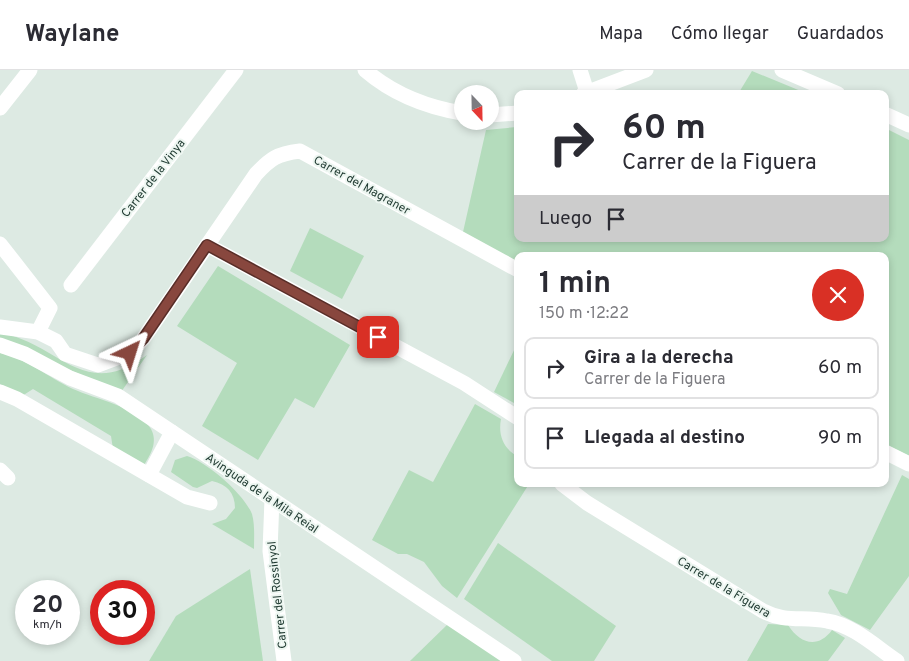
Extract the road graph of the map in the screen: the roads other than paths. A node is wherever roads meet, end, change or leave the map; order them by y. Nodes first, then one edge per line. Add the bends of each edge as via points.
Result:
1 (30, 70) edge
2 (236, 70) edge
3 (366, 70) edge
4 (580, 70) edge
5 (646, 70) edge
6 (789, 71) edge
7 (584, 90) edge
8 (593, 90) edge
9 (829, 90) edge
10 (0, 108) edge
11 (454, 111) edge
12 (514, 113) edge
13 (499, 115) edge
14 (889, 116) edge
15 (909, 125) edge
16 (0, 244) edge
17 (207, 245) junction
18 (514, 268) edge
19 (71, 285) dead end
20 (0, 328) edge
21 (38, 332) junction
22 (0, 345) edge
23 (0, 392) edge
24 (514, 415) edge
25 (172, 432) junction
26 (889, 454) edge
27 (909, 464) edge
28 (149, 475) junction
29 (566, 487) edge
30 (272, 499) junction
31 (210, 503) dead end
32 (284, 661) edge
33 (514, 661) edge
34 (897, 661) edge

1 - 10 street
2 - 19 street, Carrer de la Vinya
3 - 11 street via 406,98
4 - 7 street
5 - 8 street
6 - 9 street
12 - 13 street
14 - 15 street
16 - 21 street via 50,308
17 - 18 street, Carrer del Magraner via 256,174 271,158 300,151
17 - 21 street, Carrer del Magraner via 130,353 98,365 82,362 64,354 56,341
17 - 24 street via 464,383
20 - 21 street
22 - 25 street, Avinguda de la Mila Reial via 25,354 70,378 118,396
23 - 28 street
25 - 28 street
25 - 30 street, Avinguda de la Mila Reial
26 - 27 street
28 - 31 street via 187,497
29 - 34 street, Carrer de la Figuera via 763,611 788,620 827,620 841,625
30 - 32 street, Carrer del Rossinyol via 270,551
30 - 33 street, Avinguda de la Mila Reial

